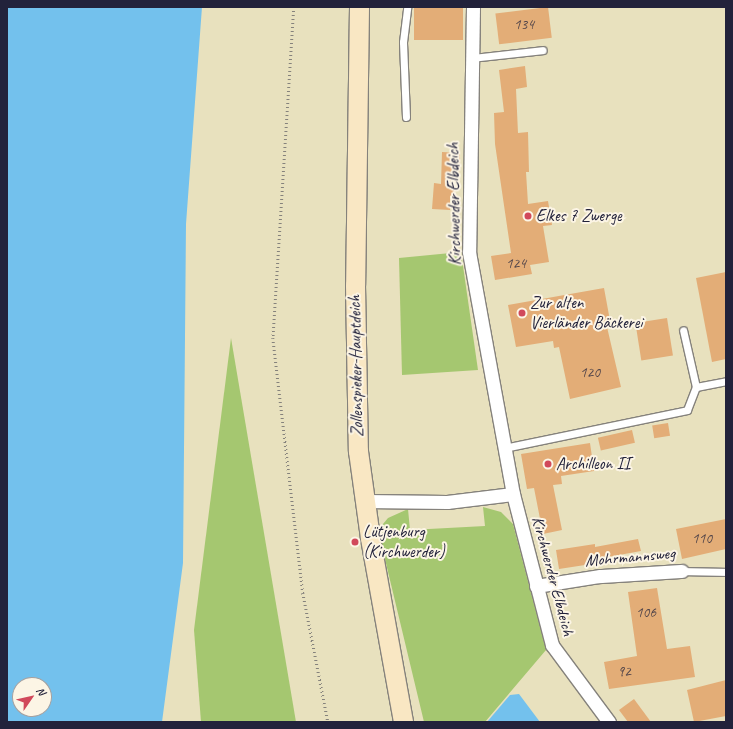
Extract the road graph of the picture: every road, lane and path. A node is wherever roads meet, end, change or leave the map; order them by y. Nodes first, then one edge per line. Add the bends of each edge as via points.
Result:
1 (294, 7) edge
2 (359, 7) edge
3 (407, 7) edge
4 (472, 7) edge
5 (543, 50) dead end
6 (472, 58) junction
7 (406, 117) dead end
8 (683, 330) dead end
9 (726, 381) edge
10 (696, 387) junction
11 (504, 448) junction
12 (513, 494) junction
13 (364, 501) junction
14 (682, 571) joint
15 (726, 572) edge
16 (536, 586) junction
17 (328, 722) edge
18 (403, 722) edge
19 (608, 722) edge

1 - 17 path via 273,338 303,593
2 - 13 street, Zollenspieker-Hauptdeich via 355,285 358,451
3 - 7 lane via 404,42
4 - 6 street, Kirchwerder Elbdeich
5 - 6 lane
6 - 11 street, Kirchwerder Elbdeich via 469,252
8 - 10 lane
9 - 10 lane
10 - 11 lane via 687,410
11 - 12 street, Kirchwerder Elbdeich
12 - 13 street via 447,502
12 - 16 street, Kirchwerder Elbdeich
13 - 18 street, Zollenspieker-Hauptdeich
14 - 15 lane, Mohrmannsweg
14 - 16 street, Mohrmannsweg via 600,576
16 - 19 street, Kirchwerder Elbdeich via 552,645

